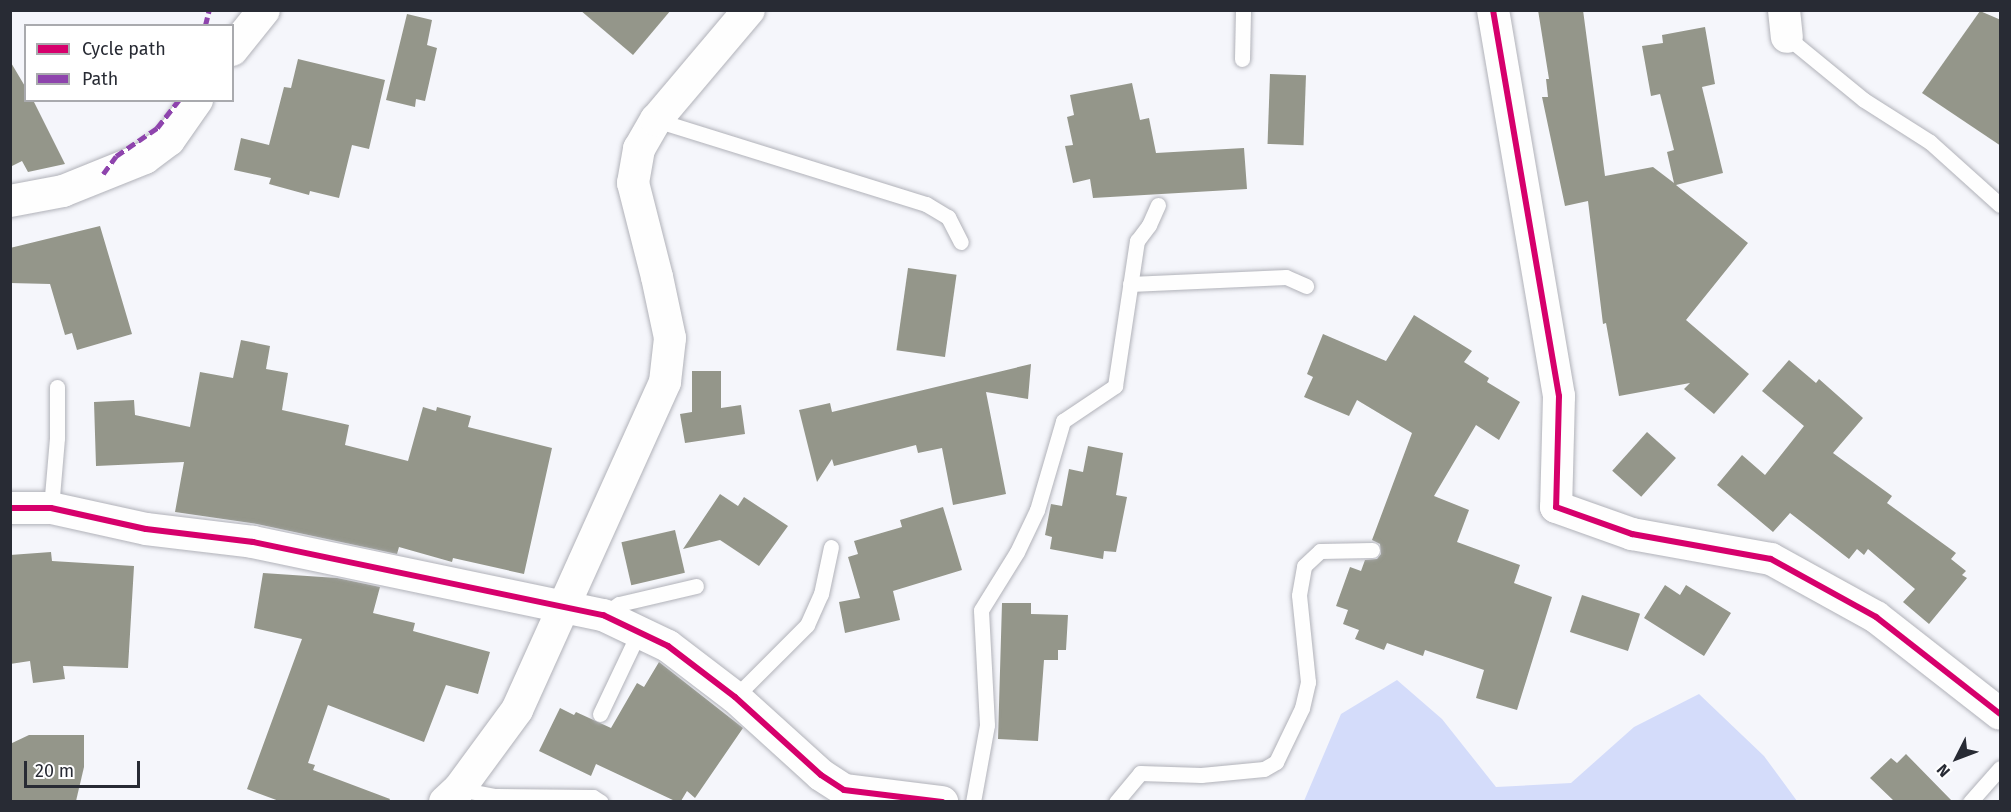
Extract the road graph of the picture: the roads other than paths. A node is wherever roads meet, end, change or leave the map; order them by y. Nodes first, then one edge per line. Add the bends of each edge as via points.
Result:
1 (264, 10) edge
2 (749, 10) edge
3 (1243, 10) edge
4 (1493, 10) edge
5 (1786, 24) edge
6 (234, 48) edge
7 (1242, 59) dead end
8 (196, 102) edge
9 (656, 120) junction
10 (10, 201) edge
11 (1158, 205) dead end
12 (2001, 206) edge
13 (961, 242) dead end
14 (1130, 284) junction
15 (1306, 286) dead end
16 (57, 387) dead end
17 (10, 508) edge
18 (51, 508) junction
19 (831, 547) dead end
20 (1372, 550) dead end
21 (696, 586) dead end
22 (563, 606) junction
23 (603, 615) junction
24 (639, 632) junction
25 (735, 697) junction
26 (600, 714) dead end
27 (2001, 714) edge
28 (2001, 768) edge
29 (452, 795) edge
30 (601, 801) edge
31 (942, 801) edge
32 (973, 801) edge
33 (1116, 801) edge
34 (1970, 801) edge

1 - 6 street
2 - 9 street
3 - 7 lane
4 - 27 street via 1559,396 1556,507 1632,534 1771,559 1876,617
5 - 12 lane via 1864,100 1930,142
8 - 10 street via 169,140 145,158 63,191
9 - 13 lane via 926,204 948,217
9 - 22 street via 639,149 633,183 670,338 665,382
11 - 14 lane via 1137,241
14 - 15 lane via 1286,277
14 - 32 lane via 1115,386 1063,421 1037,510 1017,552 981,610 987,724
16 - 18 lane
17 - 18 street
18 - 22 street via 146,529 253,542
19 - 25 lane via 821,594 807,625
20 - 33 lane via 1320,551 1304,566 1299,595 1308,682 1302,708 1276,762 1264,769 1201,775 1140,773
21 - 23 lane via 619,604
22 - 23 street
22 - 29 street via 517,710
23 - 24 street
24 - 25 street via 668,646
24 - 26 lane
25 - 31 street via 812,767 844,790
28 - 34 lane
29 - 30 lane via 593,797

